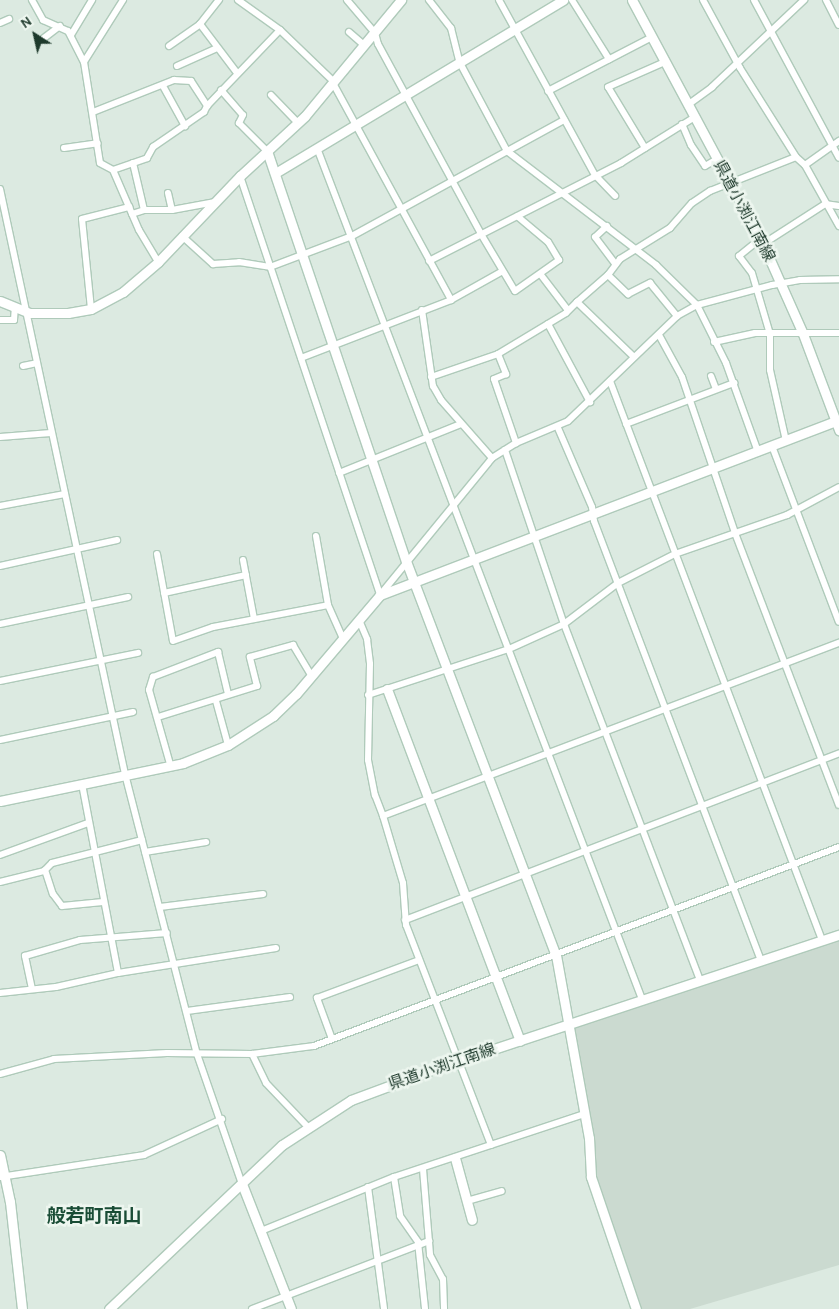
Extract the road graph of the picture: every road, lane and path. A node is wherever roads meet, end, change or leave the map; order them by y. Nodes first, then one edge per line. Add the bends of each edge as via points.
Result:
1 (32, 0) edge
2 (92, 0) edge
3 (123, 0) edge
4 (219, 0) edge
5 (240, 0) edge
6 (347, 0) edge
7 (401, 0) edge
8 (429, 0) edge
9 (499, 0) edge
10 (563, 0) edge
11 (572, 0) edge
12 (632, 0) edge
13 (703, 0) edge
14 (754, 0) edge
15 (804, 0) edge
16 (826, 0) edge
17 (9, 19) dead end
18 (0, 23) edge
19 (200, 24) junction
20 (839, 25) edge
21 (60, 26) junction
22 (515, 29) junction
23 (280, 30) junction
24 (770, 31) junction
25 (348, 32) dead end
26 (375, 32) junction
27 (71, 35) junction
28 (652, 37) junction
29 (44, 38) dead end
30 (364, 45) junction
31 (169, 46) dead end
32 (217, 48) junction
33 (610, 59) junction
34 (84, 62) junction
35 (665, 62) junction
36 (737, 62) junction
37 (460, 63) junction
38 (177, 66) dead end
39 (237, 74) junction
40 (334, 84) junction
41 (163, 86) junction
42 (221, 90) junction
43 (548, 91) junction
44 (271, 95) dead end
45 (406, 96) junction
46 (689, 104) junction
47 (207, 106) junction
48 (94, 112) junction
49 (695, 117) junction
50 (564, 120) junction
51 (298, 123) junction
52 (682, 124) junction
53 (356, 125) junction
54 (185, 126) junction
55 (839, 142) edge
56 (98, 143) junction
57 (833, 146) junction
58 (64, 148) dead end
59 (317, 148) junction
60 (645, 148) junction
61 (267, 151) junction
62 (507, 152) junction
63 (796, 157) junction
64 (839, 158) edge
65 (717, 159) junction
66 (134, 163) junction
67 (805, 165) junction
68 (113, 170) junction
69 (277, 172) junction
70 (595, 175) junction
71 (240, 176) junction
72 (729, 181) junction
73 (452, 182) junction
74 (0, 189) edge
75 (168, 193) dead end
76 (561, 193) junction
77 (615, 196) dead end
78 (215, 202) junction
79 (830, 206) junction
80 (839, 206) edge
81 (129, 207) junction
82 (400, 209) junction
83 (144, 210) junction
84 (172, 210) junction
85 (132, 214) junction
86 (517, 216) junction
87 (607, 226) junction
88 (839, 226) edge
89 (481, 234) junction
90 (182, 236) junction
91 (352, 236) junction
92 (761, 241) junction
93 (637, 250) junction
94 (304, 255) junction
95 (429, 261) junction
96 (158, 262) junction
97 (615, 264) junction
98 (270, 267) junction
99 (501, 272) junction
100 (541, 275) junction
101 (608, 275) junction
102 (839, 279) edge
103 (781, 283) junction
104 (758, 289) junction
105 (450, 300) junction
106 (0, 301) edge
107 (577, 302) junction
108 (697, 305) junction
109 (15, 307) junction
110 (91, 309) junction
111 (567, 309) junction
112 (422, 310) junction
113 (29, 313) junction
114 (677, 316) junction
115 (0, 320) edge
116 (548, 324) junction
117 (384, 325) junction
118 (839, 333) edge
119 (770, 334) junction
120 (803, 334) junction
121 (659, 335) junction
122 (714, 342) junction
123 (335, 345) junction
124 (498, 354) junction
125 (634, 357) junction
126 (301, 358) junction
127 (36, 363) junction
128 (23, 366) dead end
129 (711, 376) dead end
130 (431, 377) junction
131 (610, 381) junction
132 (734, 383) junction
133 (716, 389) junction
134 (688, 399) junction
135 (590, 402) junction
136 (461, 424) junction
137 (626, 424) junction
138 (838, 424) edge
139 (558, 428) junction
140 (51, 433) junction
141 (0, 437) edge
142 (429, 439) junction
143 (786, 441) junction
144 (516, 443) junction
145 (772, 446) junction
146 (505, 450) junction
147 (758, 452) junction
148 (492, 458) junction
149 (372, 461) junction
150 (712, 469) junction
151 (339, 473) junction
152 (839, 487) edge
153 (651, 491) junction
154 (65, 494) junction
155 (454, 504) junction
156 (0, 506) edge
157 (796, 511) junction
158 (593, 514) junction
159 (735, 533) junction
160 (316, 536) dead end
161 (532, 537) junction
162 (117, 540) dead end
163 (76, 550) junction
164 (157, 554) dead end
165 (675, 554) junction
166 (243, 560) dead end
167 (476, 560) junction
168 (406, 561) junction
169 (0, 566) edge
170 (246, 575) junction
171 (414, 583) junction
172 (618, 583) junction
173 (164, 593) junction
174 (380, 595) junction
175 (128, 597) dead end
176 (328, 604) junction
177 (88, 605) junction
178 (254, 619) junction
179 (359, 620) junction
180 (839, 622) edge
181 (0, 624) edge
182 (564, 624) junction
183 (343, 638) junction
184 (839, 642) edge
185 (509, 649) junction
186 (138, 653) dead end
187 (99, 660) junction
188 (785, 663) junction
189 (448, 668) junction
190 (311, 674) junction
191 (0, 681) edge
192 (726, 686) junction
193 (387, 689) junction
194 (228, 694) junction
195 (368, 695) junction
196 (216, 701) junction
197 (666, 709) junction
198 (133, 712) dead end
199 (112, 716) junction
200 (158, 717) junction
201 (605, 732) junction
202 (0, 740) edge
203 (228, 745) junction
204 (549, 753) junction
205 (839, 753) edge
206 (822, 760) junction
207 (170, 764) junction
208 (125, 774) junction
209 (488, 777) junction
210 (82, 784) junction
211 (762, 784) junction
212 (428, 800) junction
213 (0, 801) edge
214 (839, 804) edge
215 (702, 805) junction
216 (383, 816) junction
217 (88, 823) junction
218 (643, 829) junction
219 (142, 840) junction
220 (206, 842) dead end
221 (839, 847) edge
222 (586, 850) junction
223 (145, 852) junction
224 (94, 854) junction
225 (0, 855) edge
226 (794, 864) junction
227 (45, 870) junction
228 (526, 874) junction
229 (0, 882) edge
230 (733, 887) junction
231 (263, 894) dead end
232 (465, 897) junction
233 (103, 902) junction
234 (160, 907) junction
235 (674, 910) junction
236 (405, 920) junction
237 (618, 932) junction
238 (167, 933) junction
239 (839, 935) edge
240 (113, 937) junction
241 (822, 940) junction
242 (276, 948) dead end
243 (556, 955) junction
244 (420, 960) junction
245 (761, 960) junction
246 (175, 965) junction
247 (118, 973) junction
248 (496, 978) junction
249 (700, 980) junction
250 (32, 989) junction
251 (0, 993) edge
252 (290, 997) dead end
253 (642, 999) junction
254 (435, 1001) junction
255 (186, 1011) junction
256 (567, 1024) junction
257 (332, 1039) junction
258 (520, 1040) junction
259 (197, 1054) junction
260 (252, 1054) junction
261 (456, 1061) junction
262 (0, 1074) edge
263 (584, 1114) junction
264 (222, 1119) junction
265 (307, 1126) junction
266 (491, 1145) junction
267 (0, 1155) edge
268 (455, 1158) junction
269 (423, 1170) junction
270 (2, 1176) edge
271 (394, 1177) junction
272 (242, 1184) junction
273 (368, 1187) junction
274 (502, 1191) dead end
275 (467, 1201) junction
276 (472, 1220) dead end
277 (261, 1230) junction
278 (429, 1241) junction
279 (418, 1245) junction
280 (379, 1260) junction
281 (286, 1296) junction
282 (22, 1309) edge
283 (109, 1309) edge
284 (252, 1309) edge
285 (291, 1309) edge
286 (384, 1309) edge
287 (425, 1309) edge
288 (444, 1309) edge
289 (636, 1309) edge

1 - 21 street via 43,20
2 - 27 street
3 - 34 street
4 - 19 street
5 - 23 street
6 - 26 street
7 - 26 street
8 - 37 street via 451,28
9 - 22 street
10 - 22 street
11 - 33 street
12 - 28 street, 県道小渕江南線
13 - 36 street
14 - 24 street
15 - 24 street
16 - 20 street
17 - 18 street
19 - 31 street
19 - 32 street
21 - 27 street
21 - 29 street
22 - 37 street
22 - 43 street
23 - 39 street
23 - 40 street
24 - 36 street
24 - 57 street
25 - 30 street
26 - 30 street
26 - 45 street
27 - 34 street
28 - 33 street
28 - 35 street, 県道小渕江南線
30 - 40 street
32 - 38 street
32 - 39 street
33 - 43 street
34 - 48 street
35 - 46 street, 県道小渕江南線
35 - 60 street via 608,87
36 - 46 street
36 - 63 street
37 - 45 street
37 - 62 street
39 - 42 street
40 - 51 street
40 - 53 street
41 - 47 street via 174,80 191,80
41 - 48 street via 132,95
41 - 54 street
42 - 47 street
42 - 61 street via 243,115 239,123
43 - 50 street
44 - 51 street
45 - 53 street
45 - 73 street
46 - 49 street, 県道小渕江南線
47 - 54 street
48 - 56 street
49 - 52 street
49 - 65 street, 県道小渕江南線
50 - 62 street
50 - 70 street
51 - 61 street
52 - 60 street
52 - 65 street via 690,145 705,166
53 - 59 street
53 - 82 street
54 - 66 street via 152,147 148,158
55 - 57 street
56 - 58 street
56 - 68 street via 100,163
57 - 64 street
57 - 67 street
59 - 69 street
59 - 91 street
60 - 70 street
61 - 69 street
61 - 71 street
62 - 73 street
62 - 76 street
63 - 67 street
63 - 72 street
65 - 72 street, 県道小渕江南線
66 - 68 street
66 - 83 street
67 - 79 street
68 - 81 street
69 - 94 street
70 - 76 street
70 - 77 street
71 - 78 street
71 - 98 street
72 - 92 street, 県道小渕江南線
72 - 93 street via 692,204 670,228
73 - 82 street
73 - 89 street
74 - 113 street
75 - 84 street
76 - 86 street
76 - 87 street
78 - 84 street
78 - 90 street
79 - 80 street
79 - 88 street
79 - 92 street via 825,204
81 - 85 street
81 - 110 street via 82,219
82 - 91 street
82 - 95 street
83 - 84 street
83 - 85 street
85 - 96 street
86 - 89 street
86 - 100 street via 548,242 560,260
87 - 93 street
87 - 97 street via 595,237
89 - 95 street
89 - 99 street
90 - 96 street
90 - 98 street via 213,264 239,262
91 - 94 street
91 - 117 street
92 - 103 street, 県道小渕江南線
92 - 104 street via 739,256 752,273
93 - 97 street
93 - 108 street
94 - 98 street
94 - 123 street
95 - 105 street
96 - 110 street via 123,292
97 - 101 street
98 - 126 street
99 - 100 street via 515,291
99 - 105 street
100 - 111 street
101 - 107 street
101 - 114 street via 628,294 650,284
102 - 103 street
103 - 104 street
103 - 120 street, 県道小渕江南線
104 - 108 street
104 - 119 street
105 - 112 street
106 - 109 street
107 - 111 street
107 - 125 street
108 - 114 street
108 - 122 street
109 - 113 street
109 - 115 street via 14,320
110 - 113 street via 68,313
111 - 116 street
112 - 117 street
112 - 130 street
113 - 127 street
114 - 121 street
116 - 124 street
116 - 135 street
117 - 123 street
117 - 142 street
118 - 120 street
119 - 120 street
119 - 122 street via 754,333
119 - 143 street via 770,370
120 - 138 street, 県道小渕江南線
121 - 125 street
121 - 134 street via 682,377
122 - 132 street
123 - 126 street
123 - 149 street
124 - 130 street
124 - 144 street via 506,374 491,379
125 - 131 street
126 - 151 street
127 - 128 street
127 - 140 street
129 - 133 street
130 - 136 street via 441,400
131 - 135 street
131 - 137 street
132 - 133 street
132 - 147 street
133 - 134 street
134 - 137 street
134 - 150 street
135 - 139 street
136 - 142 street
136 - 148 street
137 - 153 street
138 - 143 street
139 - 144 street
139 - 158 street
140 - 141 street
140 - 154 street
142 - 149 street
142 - 155 street
143 - 145 street
144 - 146 street
145 - 147 street
145 - 157 street
146 - 148 street
146 - 161 street
147 - 150 street
148 - 155 street
149 - 151 street
149 - 168 street
150 - 153 street
150 - 159 street
151 - 174 street
152 - 157 street
153 - 158 street
153 - 165 street
154 - 156 street
154 - 163 street
155 - 167 street
155 - 168 street
157 - 159 street
157 - 180 street
158 - 161 street
158 - 172 street
159 - 165 street
159 - 188 street
160 - 176 street
161 - 167 street
161 - 182 street
162 - 163 street
163 - 169 street
163 - 177 street
164 - 173 street
165 - 172 street
165 - 192 street
166 - 170 street
167 - 171 street
167 - 185 street
168 - 171 street
168 - 174 street
170 - 173 street
170 - 178 street
171 - 174 street
171 - 189 street
172 - 182 street
172 - 197 street
173 - 178 street via 173,641 212,627
174 - 179 street
175 - 177 street
176 - 178 street
176 - 183 street
177 - 181 street
177 - 187 street
179 - 183 street
179 - 195 street via 368,645
182 - 185 street
182 - 201 street
183 - 190 street
184 - 188 street
185 - 189 street
185 - 204 street
186 - 187 street
187 - 191 street
187 - 199 street
188 - 192 street
188 - 206 street
189 - 193 street
189 - 209 street
190 - 194 street via 293,645 250,657 257,686
190 - 203 street via 273,716
192 - 197 street
192 - 211 street
193 - 195 street
193 - 212 street
194 - 196 street
194 - 200 street via 218,652 153,677 149,690
195 - 216 street via 368,760 374,795
196 - 200 street
196 - 203 street
197 - 201 street
197 - 215 street
198 - 199 street
199 - 202 street
199 - 208 street
200 - 207 street
201 - 204 street
201 - 218 street
203 - 207 street via 201,757
204 - 209 street
204 - 222 street
205 - 206 street
206 - 211 street
206 - 214 street
207 - 208 street
208 - 210 street
208 - 219 street
209 - 212 street
209 - 228 street
210 - 213 street
210 - 217 street
211 - 215 street
211 - 226 street
212 - 216 street
212 - 232 street
215 - 218 street
215 - 230 street
216 - 236 street via 403,883
217 - 224 street
217 - 225 street
218 - 222 street
218 - 235 street
219 - 223 street
219 - 224 street
220 - 223 street
221 - 226 street
222 - 228 street
222 - 237 street
223 - 234 street
224 - 227 street via 52,863
224 - 233 street
226 - 230 street
226 - 241 street
227 - 229 street
227 - 233 street via 52,894 62,906
228 - 232 street
228 - 243 street
230 - 235 street
230 - 245 street
231 - 234 street
232 - 236 street
232 - 248 street
233 - 240 street
234 - 238 street
235 - 237 street
235 - 249 street
236 - 244 street
237 - 243 street
237 - 253 street
238 - 240 street
238 - 246 street
239 - 241 street, 県道小渕江南線
240 - 247 street
240 - 250 street via 80,940 25,956
241 - 245 street, 県道小渕江南線
242 - 246 street
243 - 248 street
243 - 256 street
244 - 254 street
244 - 257 street via 318,998
245 - 249 street, 県道小渕江南線
246 - 247 street
246 - 255 street
247 - 250 street via 64,986
248 - 254 street
248 - 258 street
249 - 253 street, 県道小渕江南線
250 - 251 street
252 - 255 street
253 - 256 street, 県道小渕江南線
254 - 257 street
254 - 261 street
255 - 259 street
256 - 258 street, 県道小渕江南線
256 - 263 street
257 - 260 street via 314,1046
258 - 261 street, 県道小渕江南線
259 - 260 street
259 - 262 street via 54,1060
259 - 264 street
260 - 265 street via 266,1083
261 - 265 street, 県道小渕江南線 via 351,1100
261 - 266 street
263 - 266 street
263 - 289 street via 589,1138 588,1165 596,1196
264 - 270 street via 144,1155
264 - 272 street
265 - 272 street, 県道小渕江南線
266 - 268 street
267 - 270 street
268 - 269 street
268 - 275 street
269 - 271 street
269 - 278 street
270 - 282 street via 10,1202
271 - 273 street
271 - 279 street via 400,1216
272 - 277 street
272 - 283 street, 県道小渕江南線
273 - 277 street
273 - 280 street
274 - 275 street
275 - 276 street
277 - 281 street
278 - 279 street
278 - 288 street via 430,1255 444,1284
279 - 280 street
279 - 287 street
280 - 281 street
280 - 286 street
281 - 284 street
281 - 285 street

